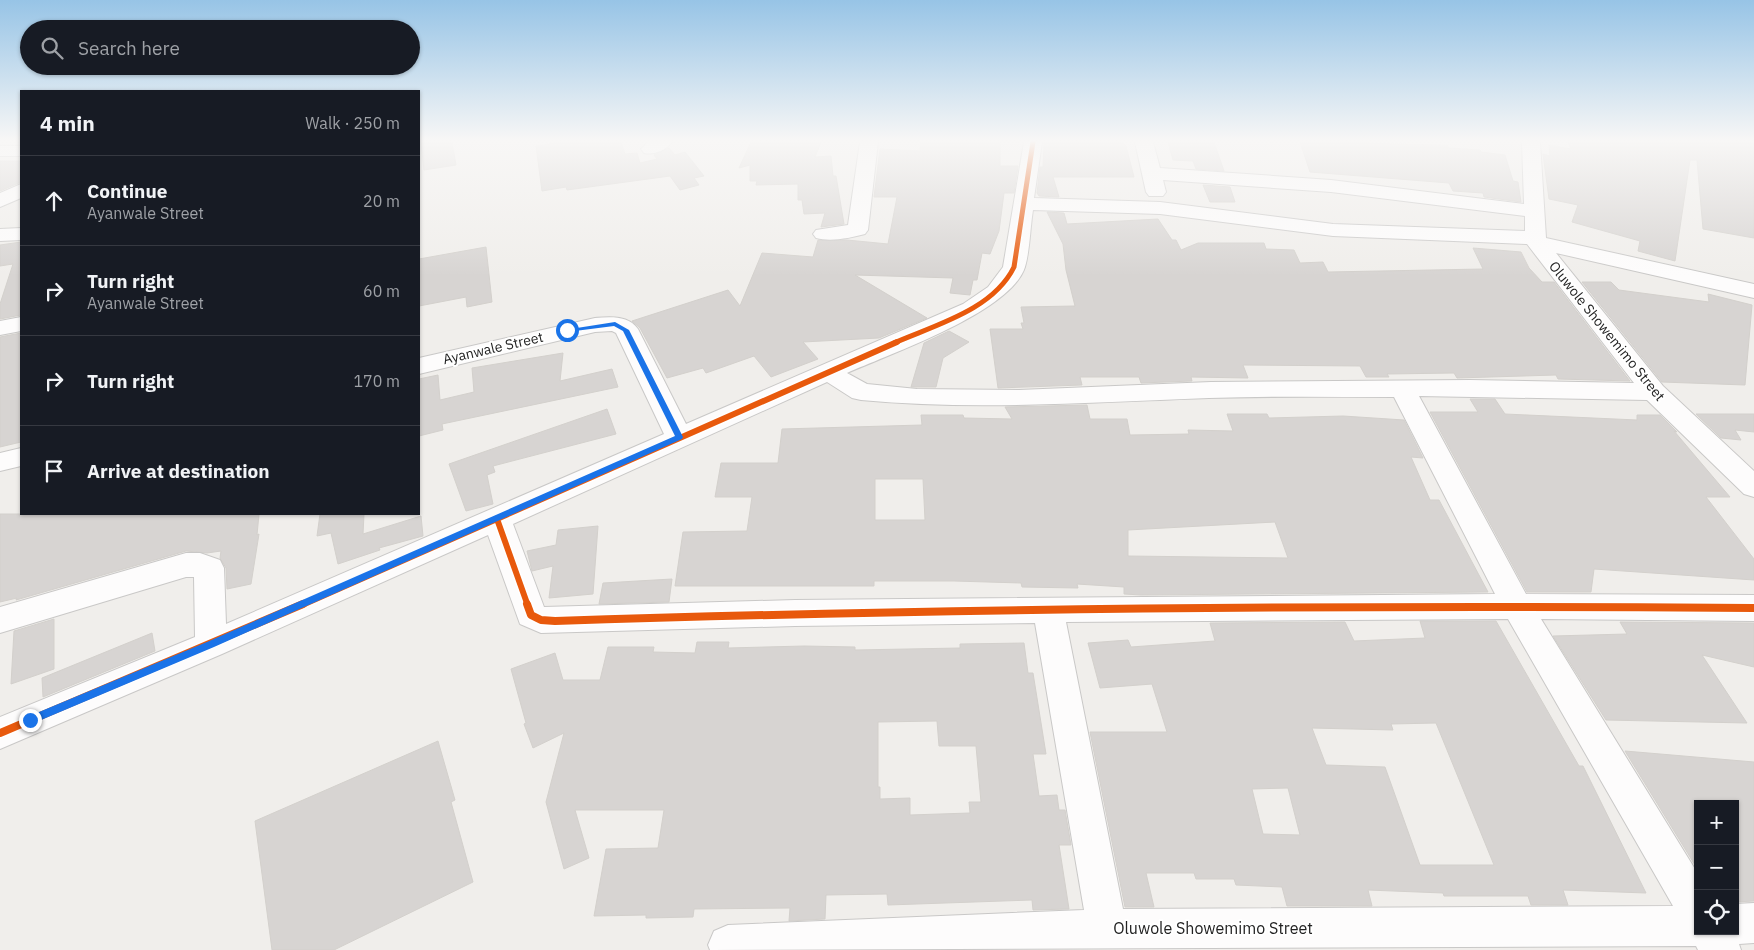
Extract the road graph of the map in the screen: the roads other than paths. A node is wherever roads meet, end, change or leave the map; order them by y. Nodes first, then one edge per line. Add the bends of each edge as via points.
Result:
1 (863, 186) edge
2 (1025, 186) edge
3 (1154, 186) edge
4 (1334, 186) edge
5 (1532, 186) edge
6 (20, 191) edge
7 (0, 201) edge
8 (1022, 204) junction
9 (1160, 208) junction
10 (1533, 211) junction
11 (20, 234) edge
12 (822, 234) dead end
13 (0, 235) edge
14 (1535, 240) junction
15 (1754, 291) edge
16 (20, 324) edge
17 (0, 328) edge
18 (420, 366) edge
19 (829, 373) junction
20 (1403, 390) junction
21 (1654, 392) junction
22 (679, 437) junction
23 (20, 457) edge
24 (0, 462) edge
25 (1754, 486) edge
26 (496, 519) junction
27 (1516, 606) junction
28 (1754, 608) edge
29 (1048, 610) junction
30 (0, 620) edge
31 (211, 645) junction
32 (0, 733) edge
33 (1694, 903) edge
34 (1754, 923) edge
35 (1739, 924) edge
36 (1694, 926) edge
37 (1712, 935) edge
38 (1109, 939) edge
39 (728, 945) dead end
40 (1721, 950) edge

1 - 12 street via 858,230
2 - 8 street
3 - 9 street
4 - 10 street
5 - 10 street
6 - 7 street
8 - 9 street
8 - 19 street via 1014,267 1002,287 971,309
9 - 14 street via 1333,230
10 - 14 street
11 - 13 street
14 - 15 street
14 - 21 street, Oluwole Showemimo Street
16 - 17 street
18 - 22 street, Ayanwale Street via 567,330 615,324 626,330
19 - 20 street via 862,392 918,397 1019,398 1211,390
19 - 22 street
20 - 21 street via 1470,388
20 - 27 street
21 - 25 street, Oluwole Showemimo Street
22 - 26 street
23 - 24 street
26 - 29 street via 531,615 542,620
26 - 31 street
27 - 28 street
27 - 29 street
27 - 33 street
29 - 38 street
30 - 31 street via 186,565 200,565 209,568
31 - 32 street
34 - 35 street
36 - 38 street, Oluwole Showemimo Street
37 - 40 street
38 - 39 street, Oluwole Showemimo Street

